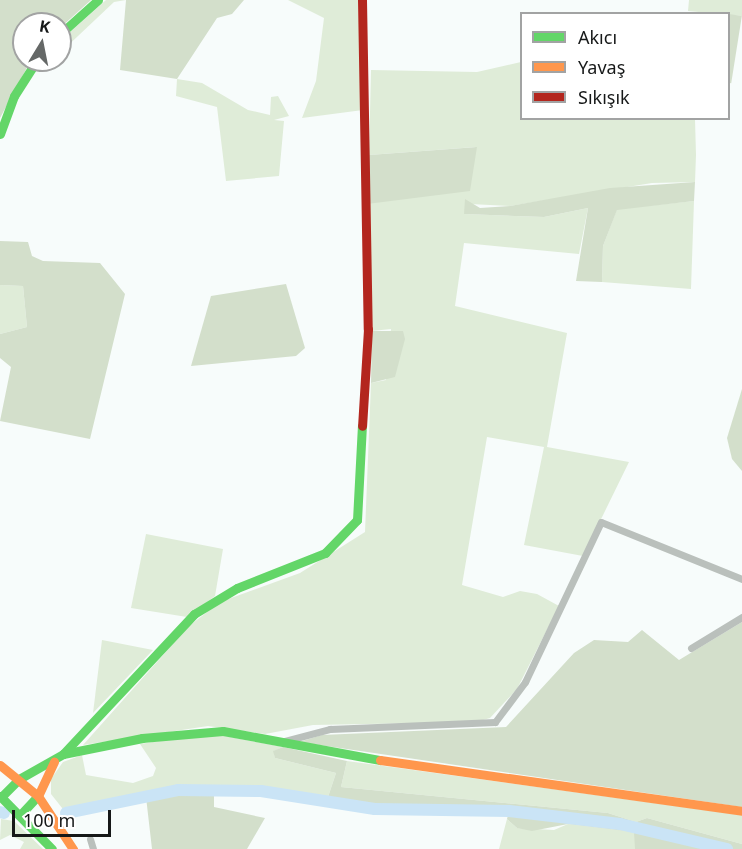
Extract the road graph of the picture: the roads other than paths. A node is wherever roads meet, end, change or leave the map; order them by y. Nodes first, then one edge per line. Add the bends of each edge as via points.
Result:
1 (98, 0) edge
2 (362, 0) edge
3 (72, 23) edge
4 (29, 72) edge
5 (0, 134) edge
6 (742, 579) edge
7 (742, 617) edge
8 (691, 648) dead end
9 (281, 742) junction
10 (59, 757) junction
11 (0, 765) edge
12 (19, 779) junction
13 (39, 796) junction
14 (1, 797) edge
15 (742, 811) edge
16 (20, 815) junction
17 (90, 839) dead end
18 (52, 849) edge
19 (73, 849) edge
20 (93, 849) edge

1 - 3 main road
2 - 10 main road via 368,329 357,520 325,553 237,588 194,614
4 - 5 main road via 14,96
6 - 9 street via 601,522 525,682 495,722 330,729
7 - 8 street
9 - 10 main road via 197,731
9 - 15 main road
10 - 12 main road
10 - 13 main road
11 - 12 main road
12 - 13 main road
12 - 14 main road
13 - 16 main road
13 - 19 main road
14 - 16 main road
16 - 18 main road
17 - 20 street

